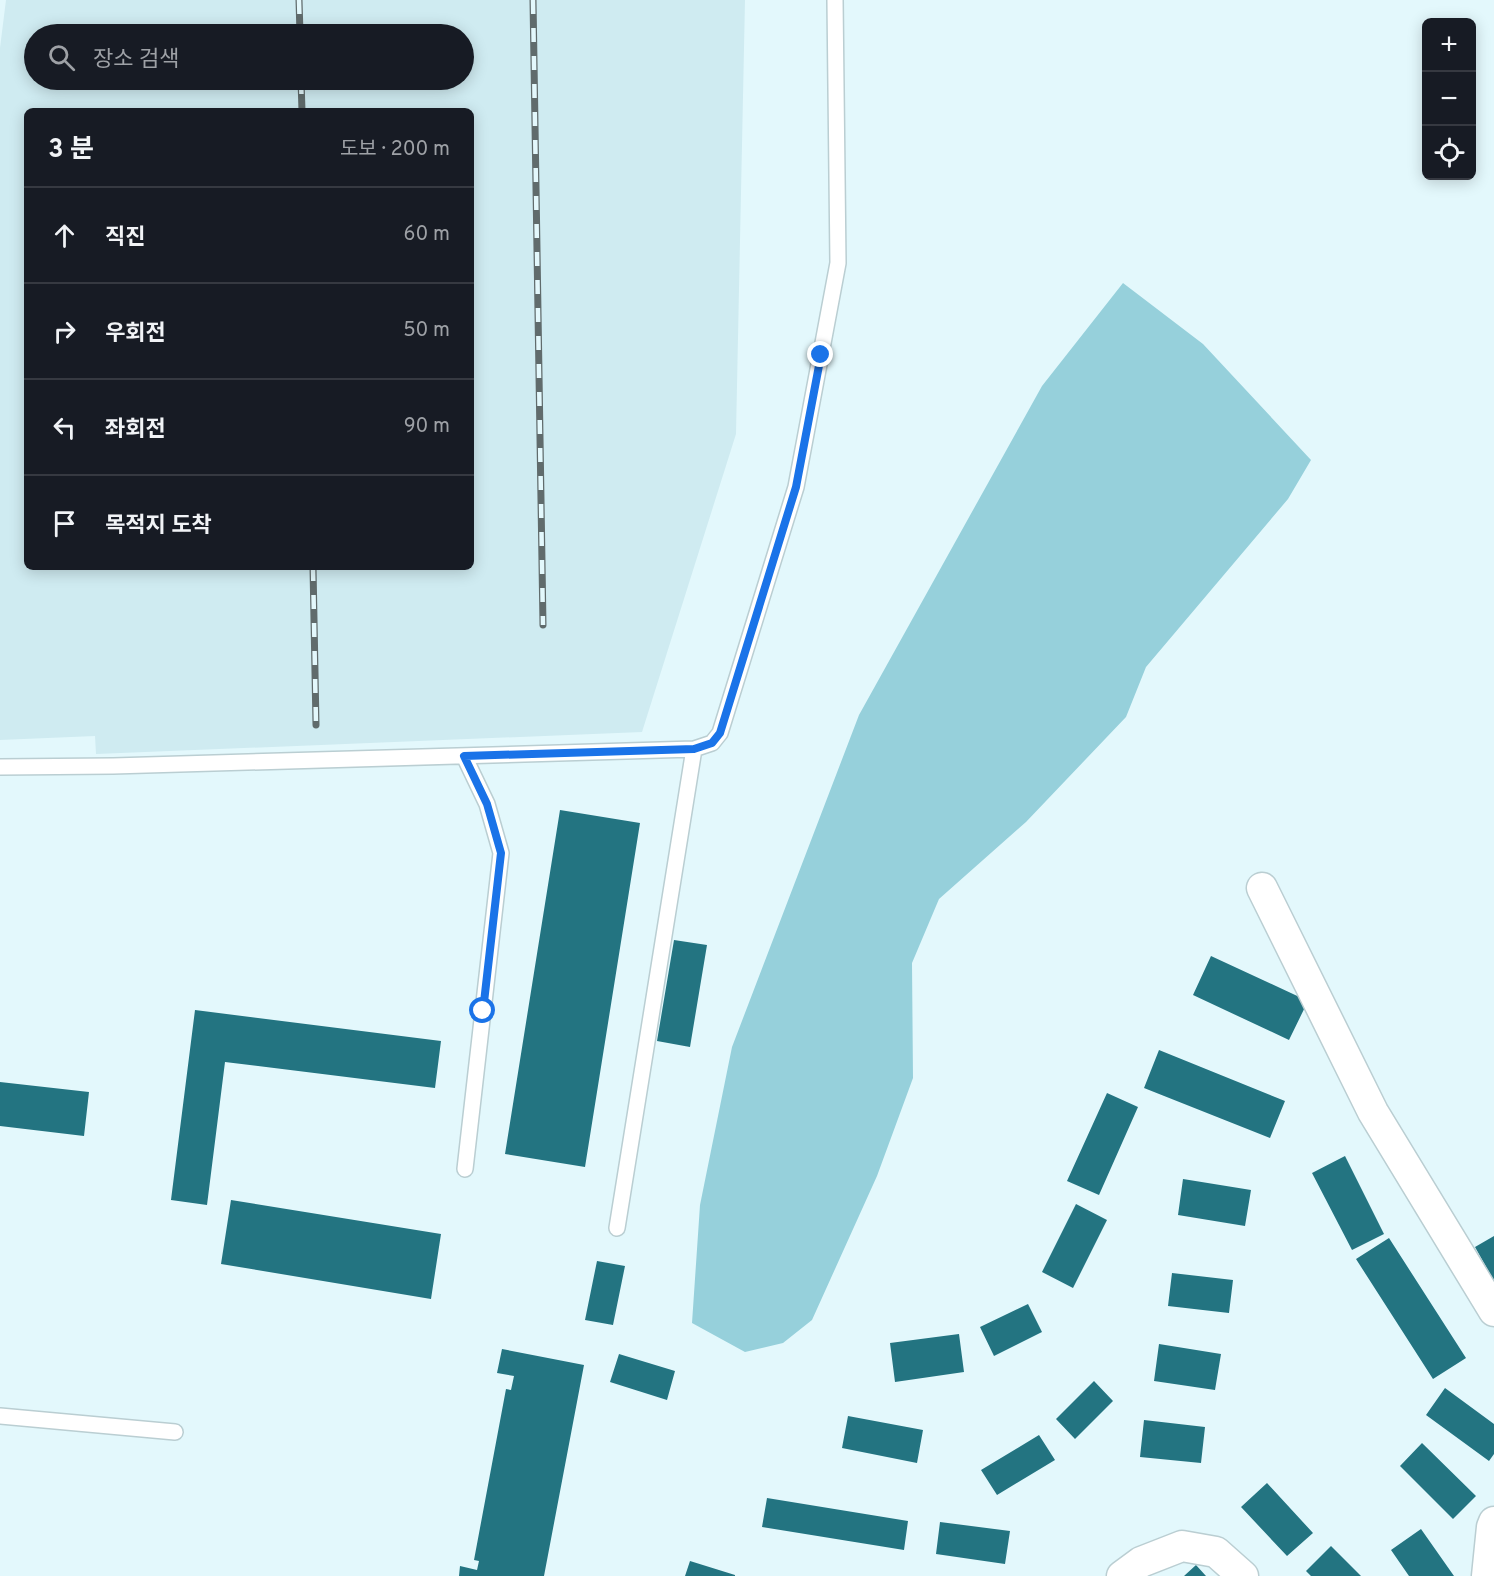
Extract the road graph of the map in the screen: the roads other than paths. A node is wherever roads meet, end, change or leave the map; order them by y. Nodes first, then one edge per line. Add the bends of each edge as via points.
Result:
1 (835, 0) edge
2 (694, 749) junction
3 (464, 756) junction
4 (0, 767) edge
5 (1262, 888) dead end
6 (465, 1169) dead end
7 (616, 1228) dead end
8 (1494, 1311) edge
9 (0, 1416) edge
10 (175, 1432) dead end
11 (1494, 1522) edge
12 (1122, 1576) edge
13 (1243, 1576) edge
14 (1487, 1576) edge

1 - 2 lane via 838,263 796,487 720,733 712,743
2 - 3 lane
2 - 7 lane
3 - 4 lane
3 - 6 lane via 487,804 501,853
5 - 8 street via 1373,1112
9 - 10 lane
11 - 14 street
12 - 13 street via 1141,1562 1182,1546 1216,1552

